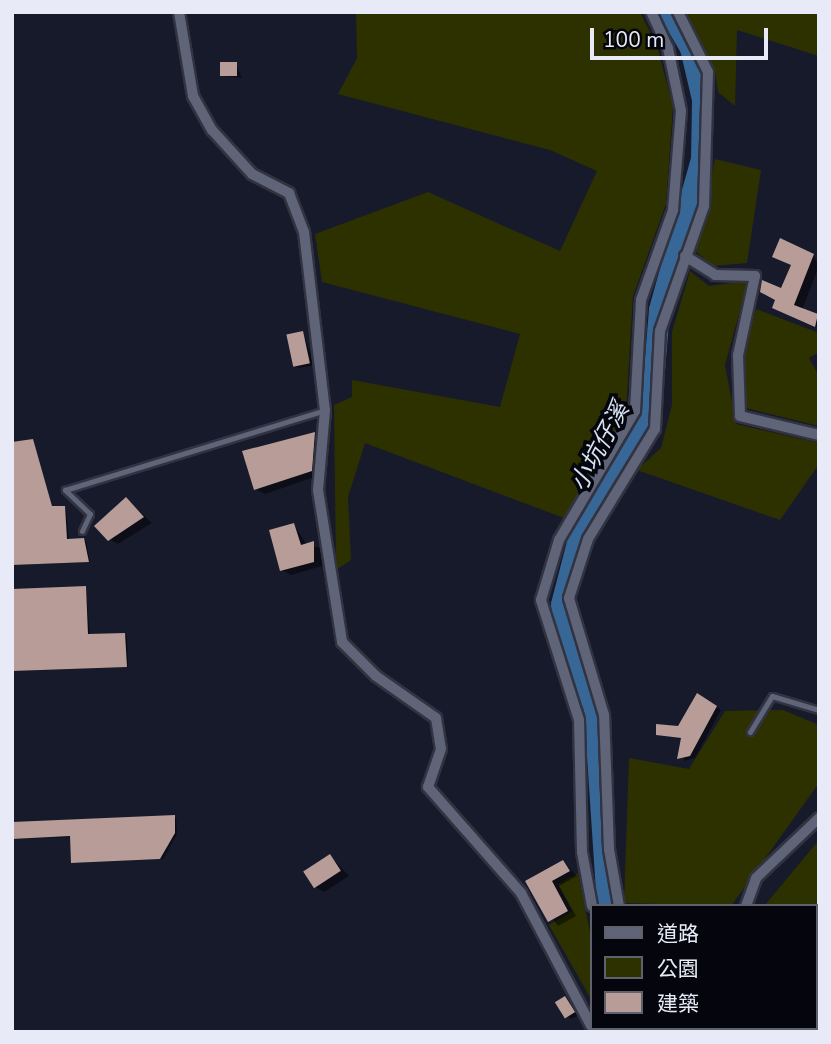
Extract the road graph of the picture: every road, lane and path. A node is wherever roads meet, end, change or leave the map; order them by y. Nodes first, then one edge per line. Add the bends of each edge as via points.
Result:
1 (179, 12) edge
2 (651, 12) edge
3 (678, 12) edge
4 (685, 256) junction
5 (325, 410) junction
6 (819, 435) edge
7 (82, 531) dead end
8 (819, 710) edge
9 (750, 732) dead end
10 (819, 818) edge
11 (592, 904) edge
12 (619, 904) edge
13 (747, 904) edge
14 (590, 1023) edge

1 - 5 street via 193,96 212,130 253,174 289,193 304,232
2 - 11 street via 668,48 681,111 673,210 641,300 635,411 559,540 541,600 579,720 582,852
3 - 4 street via 708,72 704,206
4 - 6 street via 715,275 755,276 738,355 740,416
4 - 12 street via 660,331 655,429 588,539 569,598 604,715 609,849
5 - 7 lane via 65,490 90,514
5 - 14 street via 318,490 342,642 376,676 436,718 441,749 428,788 521,893
8 - 9 lane via 772,696
10 - 13 street via 757,878

